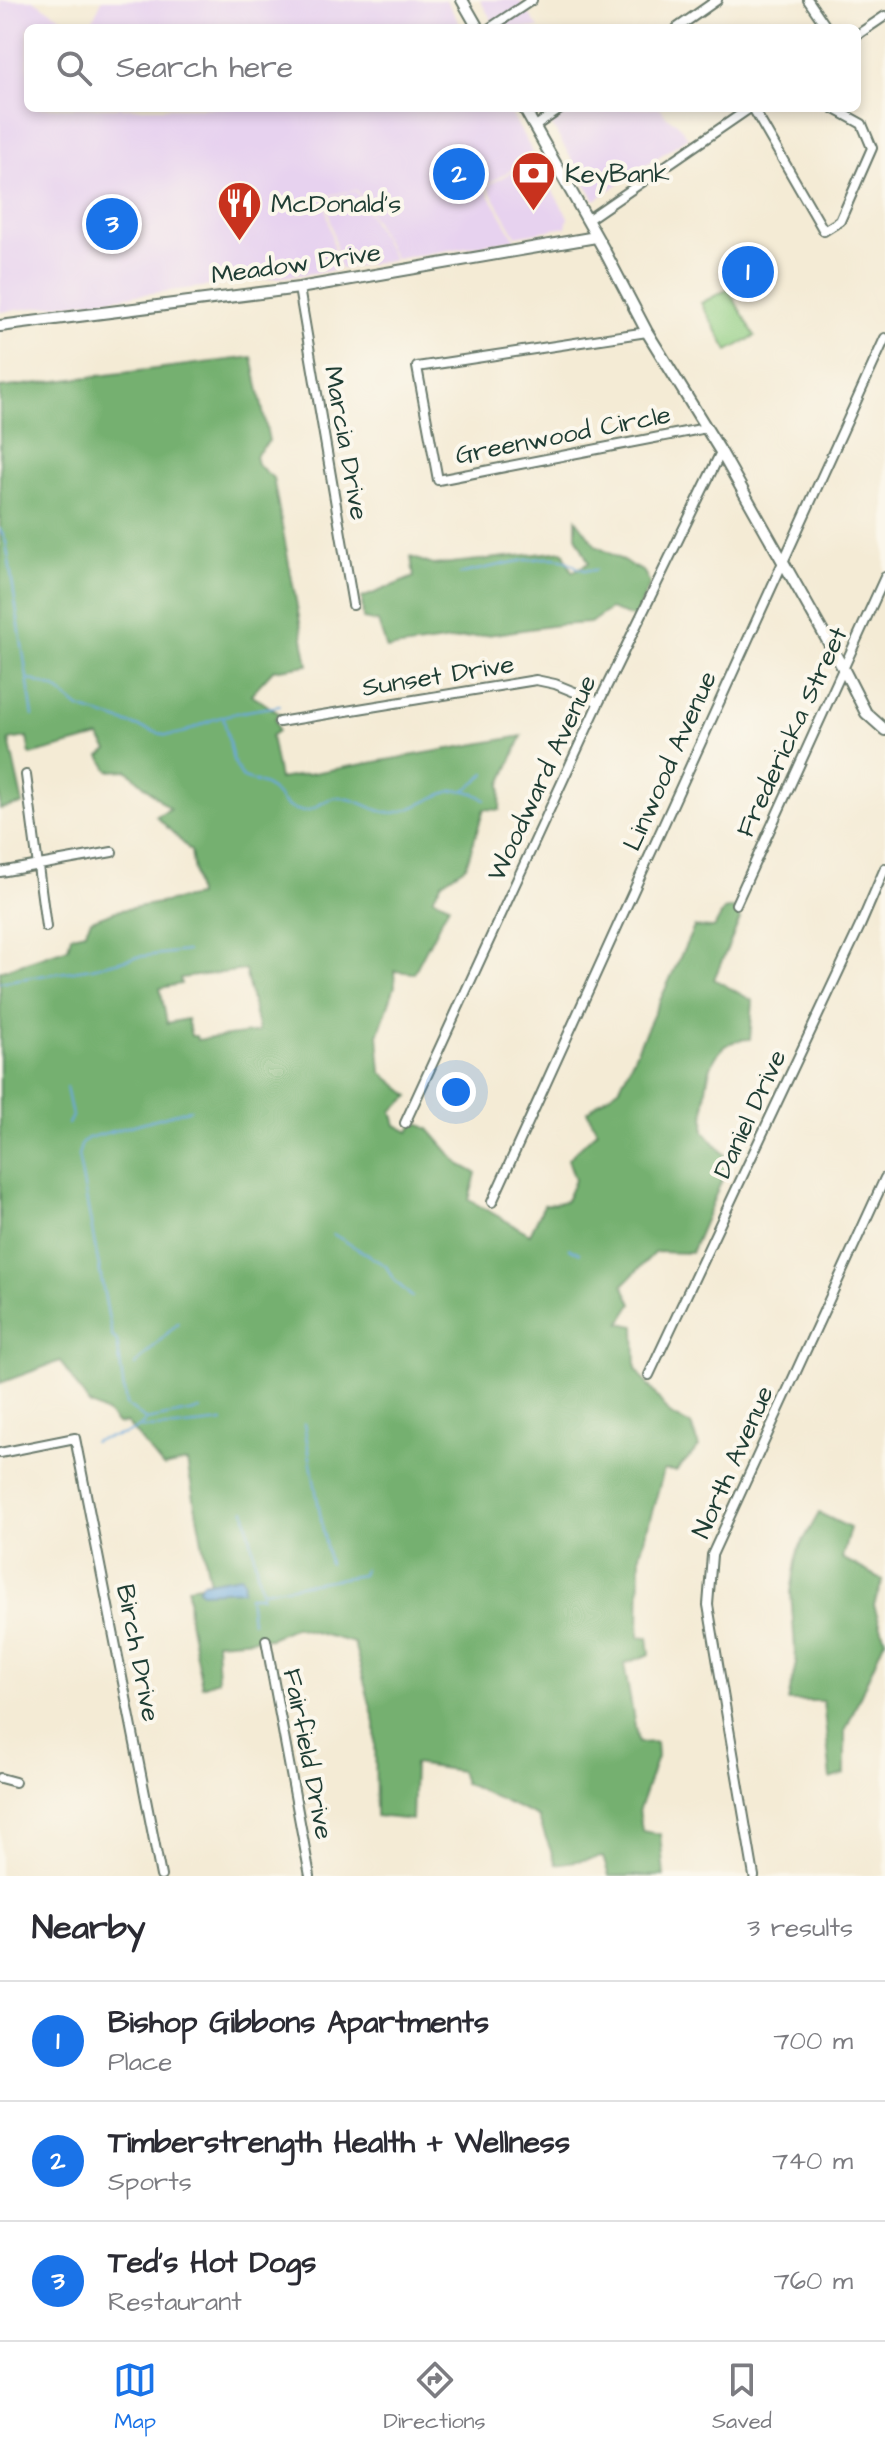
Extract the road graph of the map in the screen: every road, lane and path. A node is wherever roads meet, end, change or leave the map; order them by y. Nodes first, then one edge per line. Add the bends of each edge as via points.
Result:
1 (462, 0) edge
2 (532, 0) edge
3 (717, 0) edge
4 (808, 0) edge
5 (885, 16) edge
6 (476, 24) edge
7 (496, 24) edge
8 (683, 24) edge
9 (824, 24) edge
10 (861, 32) edge
11 (526, 112) edge
12 (556, 112) edge
13 (746, 112) edge
14 (754, 112) edge
15 (840, 112) edge
16 (534, 127) junction
17 (587, 220) junction
18 (596, 237) junction
19 (299, 288) junction
20 (0, 326) edge
21 (647, 332) junction
22 (885, 338) edge
23 (706, 428) junction
24 (721, 452) junction
25 (782, 562) junction
26 (885, 577) edge
27 (353, 605) dead end
28 (843, 668) junction
29 (599, 702) junction
30 (279, 722) dead end
31 (885, 730) edge
32 (26, 775) dead end
33 (112, 852) dead end
34 (37, 865) junction
35 (885, 868) edge
36 (0, 872) edge
37 (736, 904) dead end
38 (46, 927) dead end
39 (405, 1123) dead end
40 (885, 1178) edge
41 (492, 1202) dead end
42 (649, 1375) dead end
43 (0, 1453) edge
44 (266, 1640) dead end
45 (0, 1778) edge
46 (15, 1782) dead end
47 (161, 1876) edge
48 (310, 1876) edge
49 (754, 1876) edge

1 - 6 street
2 - 7 street
3 - 8 street
4 - 9 street
5 - 10 street
11 - 16 street
12 - 16 street
13 - 17 street
14 - 15 street via 824,231 840,221 872,148 862,124
16 - 17 street
17 - 18 street
18 - 19 street, Meadow Drive
18 - 21 street
19 - 20 street, Meadow Drive
19 - 27 street, Marcia Drive
21 - 23 street
21 - 23 street, Greenwood Circle via 417,367 438,480
22 - 25 street, Linwood Avenue
23 - 24 street
24 - 25 street
24 - 29 street, Woodward Avenue
25 - 28 street
25 - 41 street, Linwood Avenue
26 - 28 street, Fredericka Street
28 - 31 street via 866,713
28 - 37 street, Fredericka Street
29 - 30 street, Sunset Drive via 536,680
29 - 39 street, Woodward Avenue
32 - 34 street
33 - 34 street
34 - 36 street
34 - 38 street
35 - 42 street, Daniel Drive
40 - 49 street, North Avenue via 712,1555 708,1605
43 - 47 street, Birch Drive via 75,1438
44 - 48 street, Fairfield Drive
45 - 46 street

